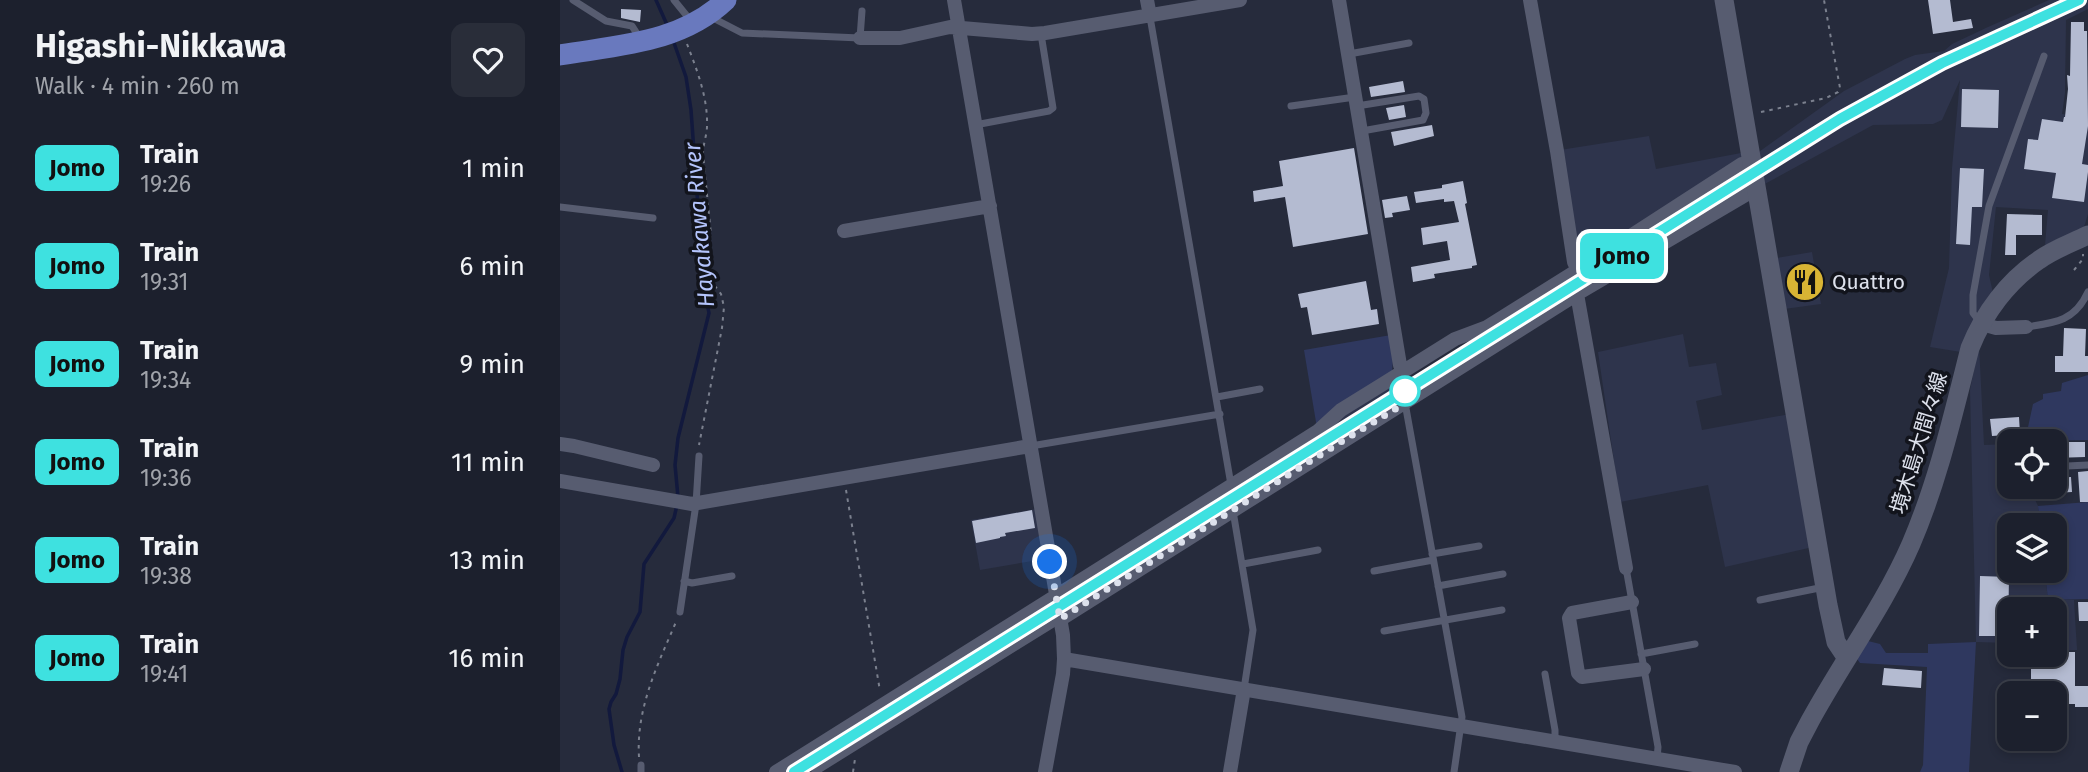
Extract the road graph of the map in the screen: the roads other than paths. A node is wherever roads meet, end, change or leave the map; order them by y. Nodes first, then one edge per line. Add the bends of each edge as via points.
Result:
1 (572, 0) edge
2 (674, 0) edge
3 (726, 0) edge
4 (954, 0) edge
5 (1147, 0) edge
6 (1240, 0) edge
7 (1339, 0) edge
8 (1530, 0) edge
9 (1724, 0) edge
10 (862, 11) dead end
11 (1150, 16) junction
12 (691, 25) junction
13 (959, 28) junction
14 (1041, 34) junction
15 (860, 38) junction
16 (650, 39) junction
17 (1409, 43) dead end
18 (1349, 54) junction
19 (560, 55) edge
20 (2044, 56) dead end
21 (1356, 101) junction
22 (1291, 107) dead end
23 (975, 125) junction
24 (1361, 131) junction
25 (1751, 162) junction
26 (1756, 191) junction
27 (990, 206) junction
28 (560, 207) edge
29 (653, 218) dead end
30 (844, 231) dead end
31 (2086, 240) edge
32 (1578, 270) junction
33 (2088, 292) edge
34 (1577, 294) junction
35 (1982, 324) junction
36 (2026, 327) joint
37 (1404, 371) junction
38 (1260, 389) dead end
39 (1217, 397) junction
40 (1405, 403) junction
41 (1220, 414) junction
42 (560, 444) edge
43 (1030, 446) junction
44 (699, 456) road end
45 (2088, 465) edge
46 (653, 466) dead end
47 (2067, 466) dead end
48 (560, 481) edge
49 (1233, 485) junction
50 (692, 504) junction
51 (1233, 511) junction
52 (1479, 546) dead end
53 (1318, 550) dead end
54 (1433, 557) junction
55 (1243, 564) junction
56 (1626, 568) joint
57 (1374, 571) dead end
58 (1503, 574) dead end
59 (732, 576) dead end
60 (684, 581) junction
61 (1438, 586) junction
62 (1825, 587) junction
63 (1056, 596) junction
64 (1760, 600) dead end
65 (1632, 602) junction
66 (1502, 610) dead end
67 (680, 612) road end
68 (1060, 619) junction
69 (1444, 621) junction
70 (1384, 631) dead end
71 (1695, 644) dead end
72 (1642, 654) junction
73 (1846, 657) junction
74 (1065, 659) junction
75 (1644, 669) junction
76 (1545, 674) dead end
77 (1244, 689) junction
78 (1461, 725) junction
79 (1555, 741) junction
80 (1657, 759) junction
81 (776, 772) edge
82 (816, 772) edge
83 (1045, 772) edge
84 (1230, 772) edge
85 (1454, 772) edge
86 (1735, 772) edge
87 (1789, 772) edge

1 - 16 lane via 606,21 632,26
2 - 12 lane
3 - 12 main road
4 - 13 street
5 - 11 street
6 - 11 street
7 - 18 street
8 - 32 street
9 - 25 street
10 - 15 lane
11 - 14 street
11 - 39 lane
12 - 15 lane via 741,33
12 - 16 main road
13 - 14 street
13 - 15 street
13 - 23 street
14 - 23 lane via 1054,108
16 - 19 main road
17 - 18 lane
18 - 21 street
20 - 35 lane via 1989,206 1972,306
21 - 22 lane
21 - 24 street
21 - 24 lane via 1424,99 1423,120
23 - 27 street
24 - 37 street
25 - 26 street
25 - 32 street
26 - 34 street
26 - 62 street
27 - 30 street
27 - 43 street
28 - 29 lane
31 - 35 street, 境木島大間々線 via 2052,252 2029,267 2001,295
32 - 37 street via 1487,327 1455,339
33 - 36 lane via 2066,318
34 - 40 street
34 - 56 street
35 - 36 street
35 - 73 street, 境木島大間々線 via 1970,348 1934,484 1910,545
37 - 49 street
38 - 39 lane
39 - 41 lane
40 - 51 street
40 - 54 lane
41 - 43 lane
41 - 49 lane
42 - 46 street
43 - 50 street
43 - 63 street
44 - 50 lane
45 - 47 lane
48 - 50 street
49 - 63 street
50 - 60 lane
51 - 55 lane
51 - 68 street
52 - 54 lane
53 - 55 lane
54 - 57 lane
54 - 61 lane
55 - 77 lane via 1253,630
56 - 65 lane
58 - 61 lane
59 - 60 lane
60 - 67 lane
61 - 69 lane
62 - 64 lane
62 - 73 street via 1836,642
63 - 68 street
63 - 81 street
65 - 72 lane
65 - 75 street via 1572,613 1578,673 1582,677
66 - 69 lane
68 - 74 street
68 - 82 lane
69 - 70 lane
69 - 78 lane
71 - 72 lane
72 - 75 lane
73 - 87 street, 境木島大間々線 via 1804,732
74 - 77 street
74 - 83 street
75 - 80 lane
76 - 79 lane
77 - 78 street
77 - 84 street
78 - 79 street
78 - 85 lane
79 - 80 street
80 - 86 street

